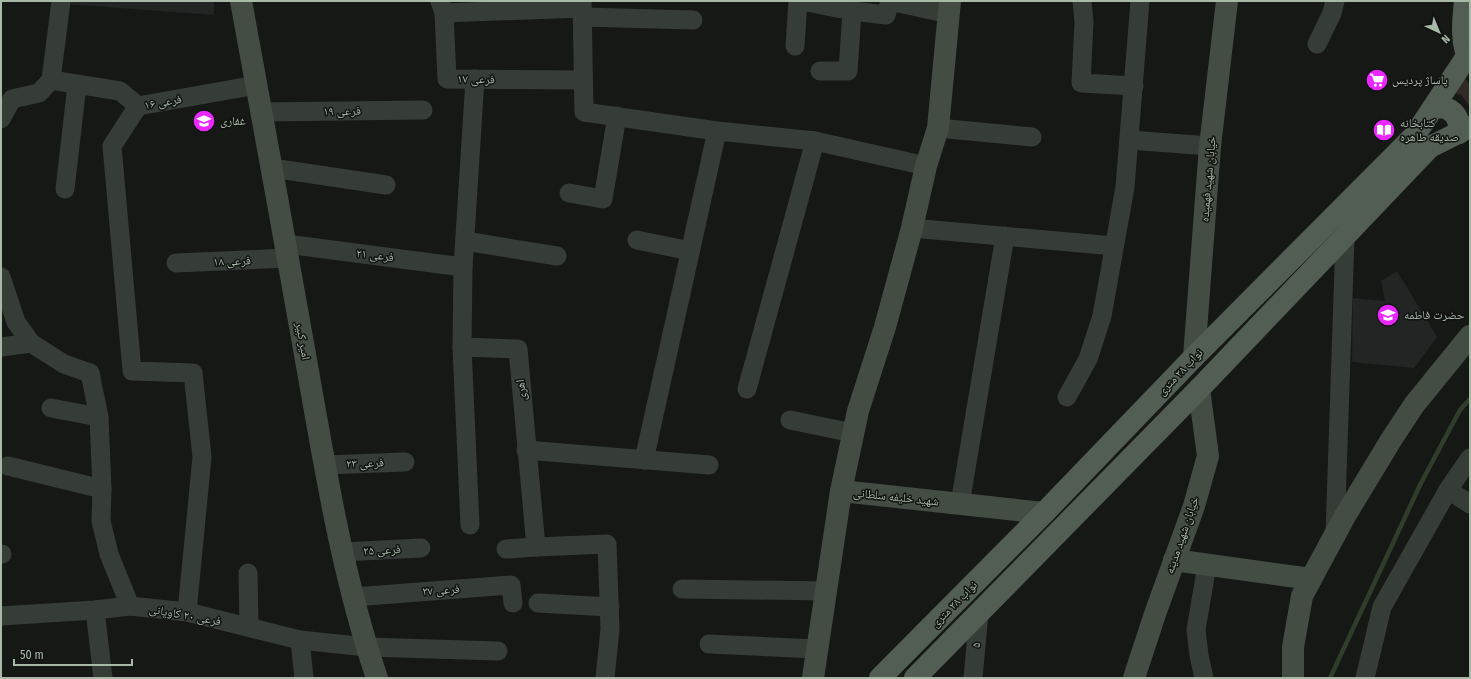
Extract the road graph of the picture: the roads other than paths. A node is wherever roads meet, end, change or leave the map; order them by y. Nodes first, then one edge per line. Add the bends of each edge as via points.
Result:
1 (61, 1) edge
2 (241, 1) edge
3 (798, 1) edge
4 (802, 1) edge
5 (1082, 1) edge
6 (1140, 1) edge
7 (1227, 1) edge
8 (1335, 1) edge
9 (1465, 1) edge
10 (442, 7) edge
11 (949, 8) edge
12 (582, 9) edge
13 (852, 11) junction
14 (693, 20) dead end
15 (1317, 44) dead end
16 (795, 46) dead end
17 (1469, 58) edge
18 (820, 71) dead end
19 (475, 79) junction
20 (52, 80) junction
21 (583, 80) junction
22 (77, 85) junction
23 (256, 86) junction
24 (1134, 86) junction
25 (138, 106) junction
26 (1433, 108) junction
27 (423, 110) dead end
28 (261, 112) junction
29 (617, 116) junction
30 (1, 119) edge
31 (938, 128) junction
32 (1465, 130) edge
33 (717, 131) junction
34 (1032, 137) dead end
35 (1129, 140) junction
36 (815, 141) junction
37 (1210, 146) junction
38 (926, 166) junction
39 (272, 168) junction
40 (386, 185) dead end
41 (65, 189) dead end
42 (569, 193) dead end
43 (912, 228) junction
44 (1005, 236) junction
45 (1345, 237) junction
46 (637, 240) dead end
47 (465, 241) junction
48 (1114, 246) junction
49 (690, 250) junction
50 (287, 251) junction
51 (557, 256) dead end
52 (176, 263) dead end
53 (463, 267) junction
54 (3, 289) edge
55 (1470, 336) edge
56 (31, 343) junction
57 (1, 347) edge
58 (462, 347) junction
59 (1194, 357) junction
60 (747, 389) dead end
61 (1200, 389) junction
62 (1067, 397) dead end
63 (51, 408) dead end
64 (99, 417) junction
65 (790, 420) dead end
66 (853, 433) junction
67 (526, 450) junction
68 (1470, 458) edge
69 (644, 460) junction
70 (405, 462) dead end
71 (325, 465) junction
72 (709, 465) dead end
73 (8, 466) dead end
74 (102, 489) junction
75 (1448, 490) junction
76 (840, 491) junction
77 (960, 504) junction
78 (1470, 504) edge
79 (1044, 513) junction
80 (470, 526) dead end
81 (1335, 534) junction
82 (536, 547) junction
83 (421, 548) dead end
84 (506, 549) dead end
85 (342, 552) junction
86 (1174, 560) junction
87 (1207, 565) junction
88 (248, 573) dead end
89 (1311, 579) junction
90 (682, 589) dead end
91 (826, 591) junction
92 (354, 597) junction
93 (513, 603) dead end
94 (538, 604) dead end
95 (130, 606) junction
96 (610, 607) junction
97 (95, 610) junction
98 (187, 612) junction
99 (979, 613) junction
100 (1, 616) edge
101 (249, 627) junction
102 (300, 640) junction
103 (709, 644) dead end
104 (367, 647) junction
105 (817, 649) junction
106 (498, 651) dead end
107 (103, 678) edge
108 (304, 678) edge
109 (377, 678) edge
110 (605, 678) edge
111 (813, 678) edge
112 (880, 678) edge
113 (915, 678) edge
114 (973, 678) edge
115 (1134, 678) edge
116 (1204, 678) edge
117 (1293, 678) edge
118 (1365, 678) edge

1 - 20 street
2 - 23 street, امیر کبیر
3 - 16 street
4 - 13 street
5 - 24 street via 1084,22 1080,83
6 - 24 street
7 - 37 street, خیابان شهید فهمیده
8 - 15 street
9 - 17 main road via 1463,36
10 - 12 street
10 - 19 street, فرعی ۱۷ via 447,79
11 - 13 street via 890,1 886,15
11 - 31 street
12 - 14 street
12 - 21 street
13 - 18 street via 848,71
17 - 26 main road, نواب ۲۸ متری
19 - 21 street, فرعی ۱۷
19 - 47 street
20 - 22 street, فرعی ۱۶
20 - 30 street via 39,93 12,99
21 - 29 street via 584,112
22 - 25 street, فرعی ۱۶ via 120,92
22 - 41 street
23 - 25 street, فرعی ۱۶
23 - 28 street, امیر کبیر
24 - 35 street
25 - 98 street via 112,146 132,371 193,373 202,457
26 - 32 main road via 1440,106 1452,110
26 - 59 main road, نواب ۲۸ متری via 1415,135
27 - 28 street, فرعی ۱۹
28 - 39 street, امیر کبیر
29 - 33 street
29 - 42 street via 603,199
31 - 34 street
31 - 38 street
32 - 45 main road, نواب ۲۸ متری via 1430,147
33 - 36 street
33 - 49 street
35 - 37 street
35 - 48 street via 1125,187
36 - 38 street
36 - 60 street
37 - 59 street, خیابان شهید فهمیده
38 - 43 street
39 - 40 street
39 - 50 street, امیر کبیر
43 - 44 street
43 - 66 street
44 - 48 street
44 - 77 street
45 - 61 main road, نواب ۲۸ متری
45 - 81 street
46 - 49 street
47 - 51 street
47 - 53 street
48 - 62 street via 1102,316 1088,359
49 - 69 street
50 - 52 street, فرعی ۱۸
50 - 53 street, فرعی ۲۱
50 - 71 street, امیر کبیر
53 - 58 street
54 - 56 street via 16,322
55 - 81 street via 1414,405 1390,440
56 - 57 street
56 - 64 street via 64,364 90,373
58 - 67 street, اهری via 518,349
58 - 80 street
59 - 79 main road, نواب ۲۸ متری
61 - 86 street, خیابان شهید مدینه via 1208,456 1194,506
61 - 99 main road, نواب ۲۸ متری
63 - 64 street
64 - 74 street
65 - 66 street
66 - 76 street
67 - 69 street
67 - 82 street, اهری
68 - 75 street
69 - 72 street
70 - 71 street, فرعی ۲۳
71 - 85 street, امیر کبیر
73 - 74 street
74 - 95 street via 101,521 109,554
75 - 78 street
75 - 118 street via 1382,607
76 - 77 street, شهید خلیفه سلطانی
76 - 91 street, شهید خلیفه سلطانی
77 - 79 street, شهید خلیفه سلطانی
79 - 112 main road, نواب ۲۸ متری
81 - 89 street
82 - 84 street
82 - 96 street via 607,544
83 - 85 street, فرعی ۲۵
85 - 92 street, امیر کبیر
86 - 87 street
86 - 115 street, خیابان شهید مدینه
87 - 89 street
87 - 116 street via 1196,630
88 - 101 street
89 - 117 street via 1302,596 1292,647
90 - 91 street
91 - 105 street, شهید خلیفه سلطانی
92 - 93 street, فرعی ۲۷ via 511,585
92 - 104 street, امیر کبیر
94 - 96 street
95 - 97 street, فرعی ۲۰ کاویانی
95 - 98 street, فرعی ۲۰ کاویانی
96 - 110 street
97 - 100 street, فرعی ۲۰ کاویانی
97 - 107 street
98 - 101 street, فرعی ۲۰ کاویانی
99 - 113 main road, نواب ۲۸ متری
99 - 114 street, ۵
101 - 102 street, فرعی ۲۰ کاویانی
102 - 104 street, فرعی ۲۰ کاویانی
102 - 108 street
103 - 105 street
104 - 106 street, فرعی ۲۰ کاویانی
104 - 109 street, امیر کبیر
105 - 111 street, شهید خلیفه سلطانی

